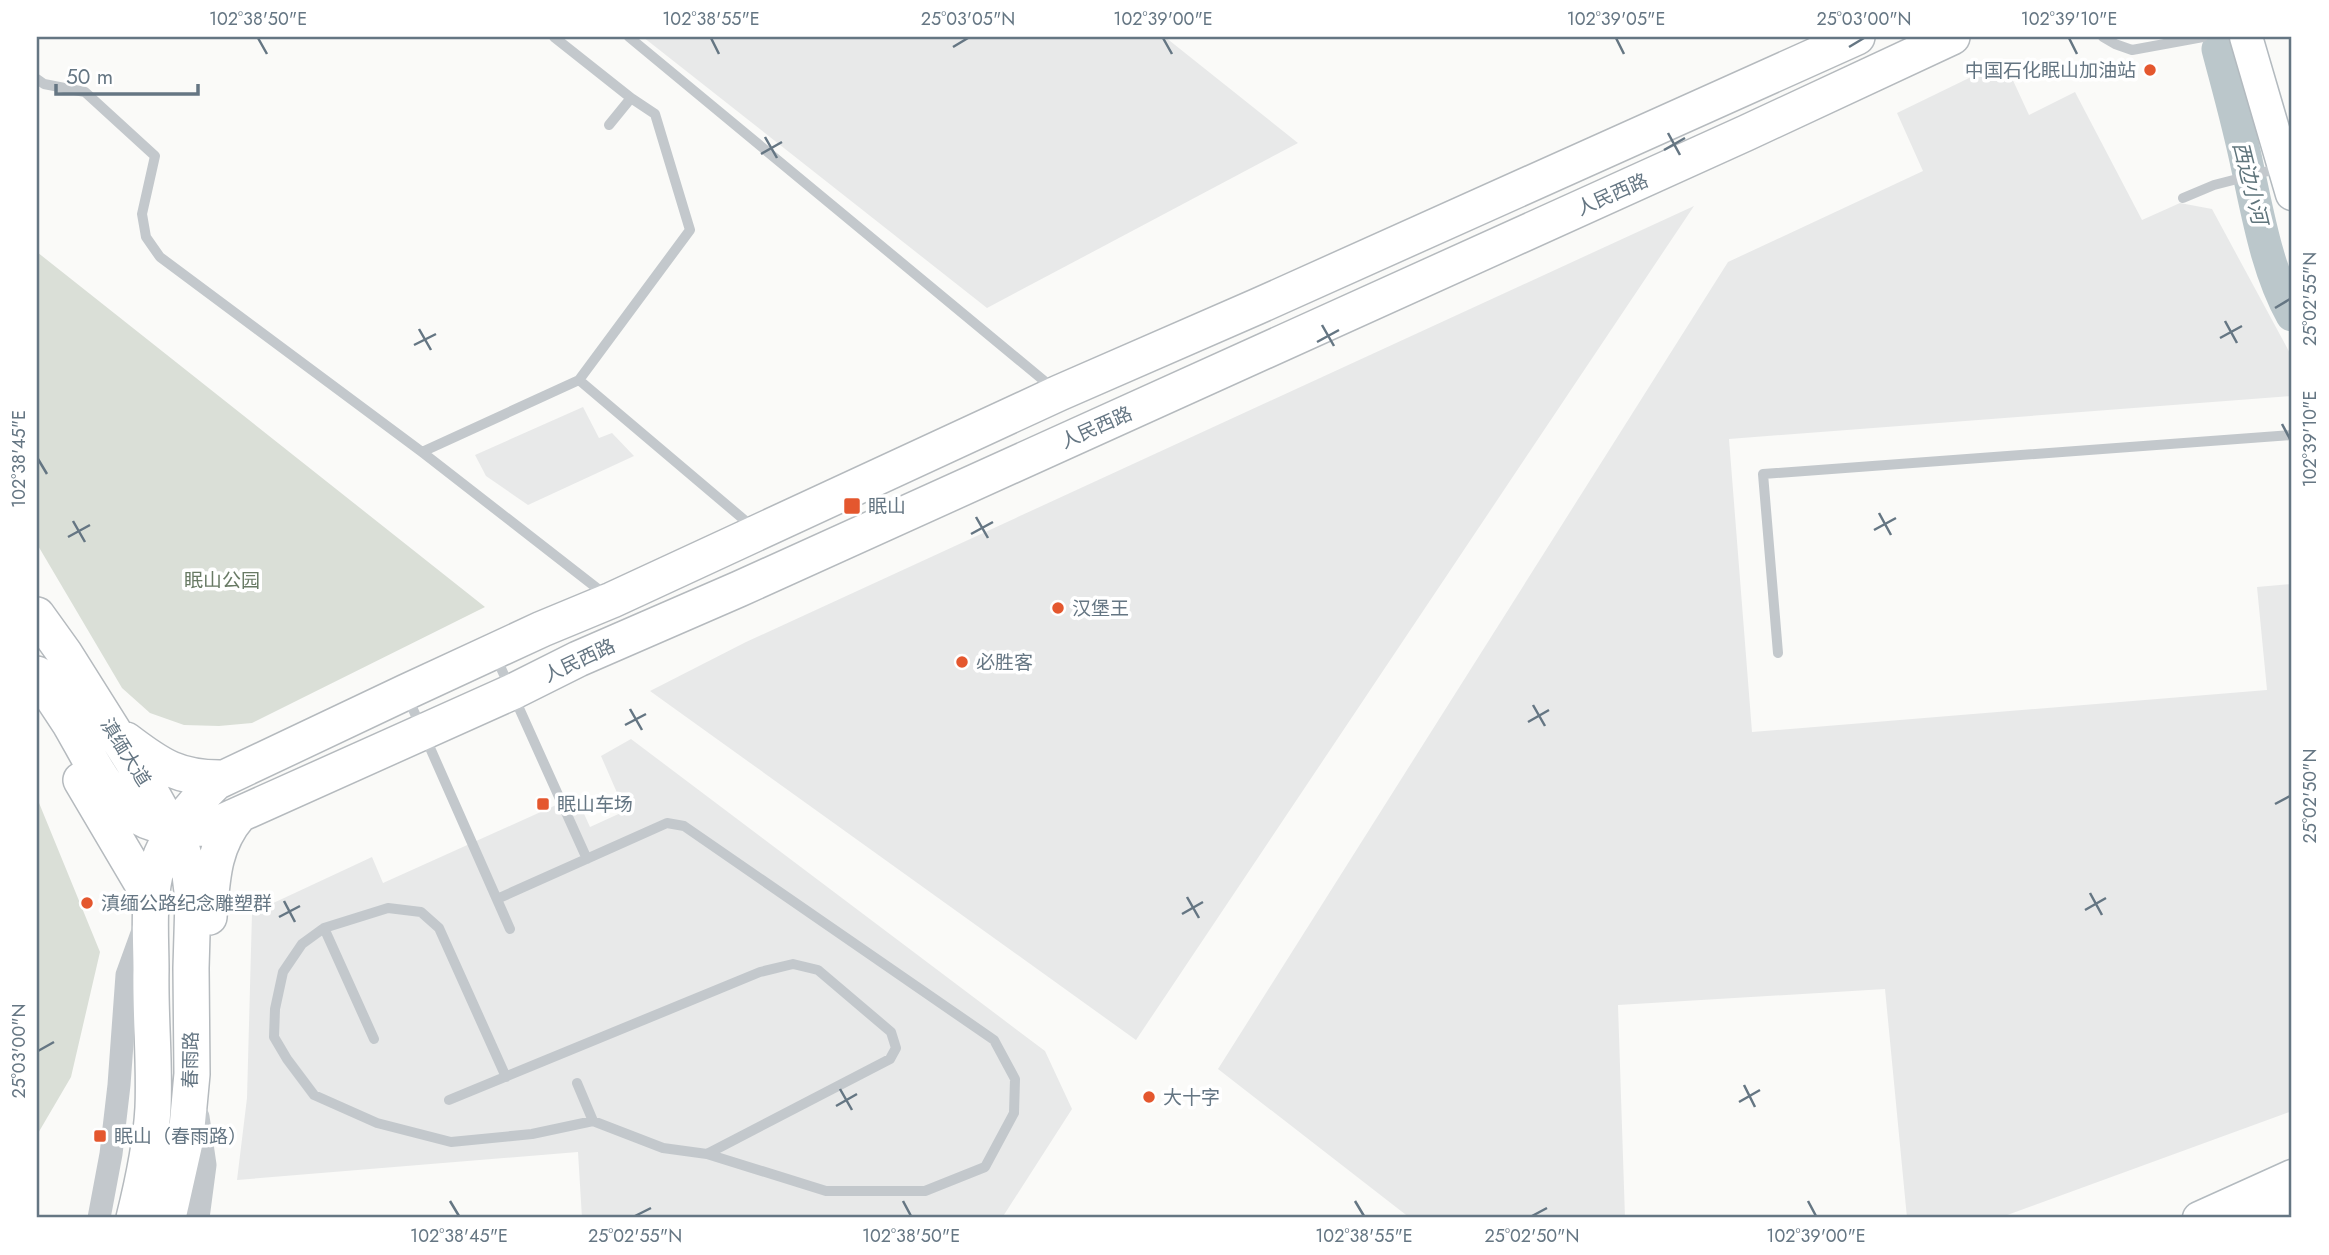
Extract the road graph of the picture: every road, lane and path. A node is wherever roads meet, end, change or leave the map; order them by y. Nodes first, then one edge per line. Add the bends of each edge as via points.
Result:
1 (554, 37) edge
2 (629, 37) edge
3 (1857, 37) edge
4 (1952, 37) edge
5 (2103, 37) edge
6 (2203, 37) edge
7 (2246, 37) edge
8 (2269, 37) edge
9 (37, 79) edge
10 (631, 98) junction
11 (2292, 121) edge
12 (609, 125) dead end
13 (2284, 174) edge
14 (2183, 198) dead end
15 (579, 380) junction
16 (1059, 393) junction
17 (2292, 435) edge
18 (422, 452) junction
19 (759, 532) junction
20 (612, 600) junction
21 (37, 615) edge
22 (494, 652) junction
23 (1778, 653) dead end
24 (37, 673) edge
25 (405, 692) junction
26 (512, 692) junction
27 (37, 702) edge
28 (108, 724) junction
29 (423, 732) junction
30 (224, 778) junction
31 (239, 816) junction
32 (175, 828) junction
33 (587, 859) junction
34 (497, 899) junction
35 (193, 900) joint
36 (152, 908) junction
37 (324, 929) junction
38 (510, 929) dead end
39 (374, 1039) dead end
40 (192, 1074) junction
41 (506, 1077) junction
42 (577, 1083) dead end
43 (449, 1100) dead end
44 (593, 1121) junction
45 (707, 1154) junction
46 (2292, 1176) edge
47 (2292, 1201) edge
48 (99, 1218) edge
49 (134, 1218) edge
50 (168, 1218) edge
51 (198, 1218) edge
52 (2199, 1218) edge
53 (2255, 1218) edge

1 - 10 lane
2 - 16 lane
3 - 16 main road
4 - 26 main road, 人民西路
5 - 6 lane via 2132,50
7 - 13 main road
8 - 11 main road
9 - 18 lane via 44,85 85,92 155,156 142,214 146,237 160,257
10 - 12 lane
10 - 15 lane via 655,114 690,230
13 - 14 lane via 2234,180
15 - 18 lane
15 - 19 lane
16 - 19 main road
17 - 23 lane via 1763,474
18 - 20 lane
19 - 20 main road
20 - 22 main road
21 - 28 main road, 滇缅大道
22 - 25 main road
22 - 26 lane
24 - 28 main road via 72,706 104,752 111,754 119,745
24 - 32 main road, 人民西路 via 123,805 142,819
25 - 29 lane
25 - 30 main road
26 - 29 main road, 人民西路
26 - 33 lane
27 - 36 main road
28 - 30 main road via 154,761 180,774
28 - 32 main road, 滇缅大道
29 - 31 main road, 人民西路
29 - 34 lane
30 - 32 main road, 春雨路 via 197,800
31 - 32 main road, 人民西路 via 209,828
31 - 40 main road via 222,838 215,857
32 - 35 main road, 滇缅大道
32 - 36 main road, 春雨路 via 158,863
33 - 34 lane
33 - 45 lane via 667,823 684,826 994,1040 1015,1079 1014,1112 985,1167 925,1191 826,1191
34 - 38 lane
35 - 40 main road, 春雨路
36 - 48 street via 127,975 119,1085
36 - 49 main road, 春雨路 via 153,1108 144,1181
37 - 39 lane
37 - 41 lane via 388,908 421,912 439,928
37 - 44 lane via 302,944 283,972 275,1009 274,1037 314,1095 377,1123 451,1142 532,1134
40 - 50 main road, 春雨路 via 186,1138
40 - 51 street via 205,1165
41 - 43 lane
41 - 45 lane via 760,971 793,964 818,970 891,1032 896,1048 890,1059
42 - 44 lane
44 - 45 lane via 663,1148
46 - 52 main road
47 - 53 main road

